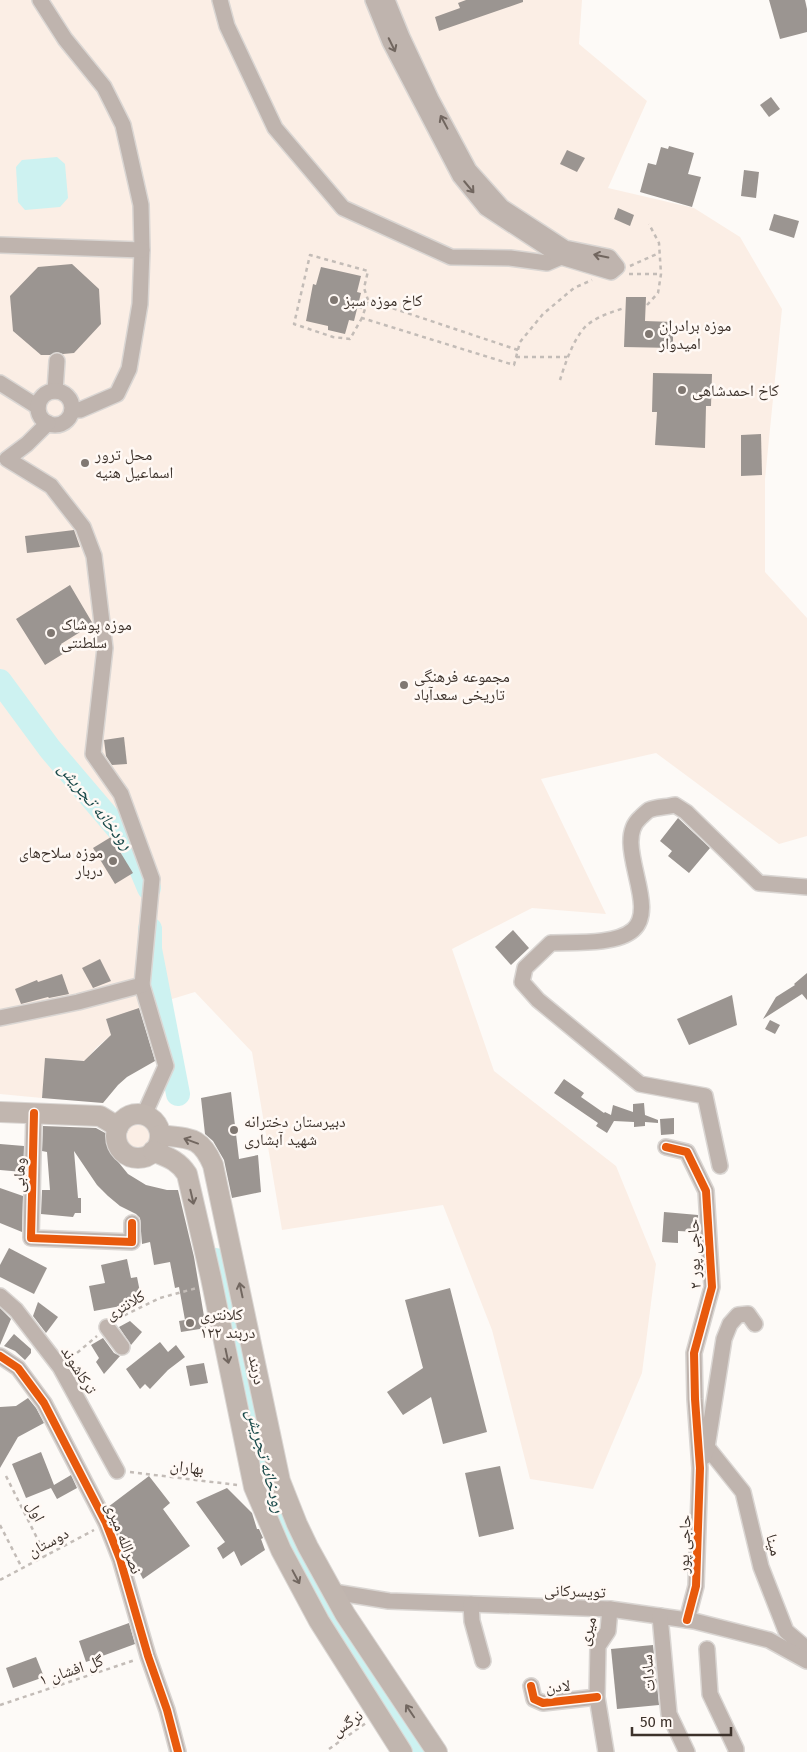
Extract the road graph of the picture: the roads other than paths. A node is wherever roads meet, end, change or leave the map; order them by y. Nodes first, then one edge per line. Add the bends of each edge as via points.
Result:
1 (40, 0) edge
2 (220, 0) edge
3 (373, 0) edge
4 (387, 0) edge
5 (0, 246) edge
6 (142, 250) junction
7 (560, 257) junction
8 (57, 361) dead end
9 (0, 383) edge
10 (56, 391) junction
11 (38, 407) junction
12 (72, 410) junction
13 (48, 423) junction
14 (807, 887) edge
15 (142, 985) junction
16 (0, 1018) edge
17 (0, 1112) edge
18 (34, 1113) junction
19 (144, 1115) junction
20 (118, 1127) junction
21 (156, 1143) junction
22 (666, 1147) dead end
23 (720, 1166) dead end
24 (132, 1223) dead end
25 (0, 1296) edge
26 (755, 1324) dead end
27 (107, 1327) road end
28 (122, 1347) dead end
29 (0, 1356) edge
30 (708, 1447) junction
31 (700, 1468) junction
32 (117, 1471) road end
33 (290, 1506) junction
34 (266, 1515) junction
35 (305, 1540) junction
36 (281, 1550) junction
37 (334, 1592) junction
38 (471, 1604) junction
39 (610, 1609) junction
40 (660, 1616) junction
41 (686, 1620) junction
42 (707, 1648) dead end
43 (807, 1649) edge
44 (483, 1661) dead end
45 (807, 1661) edge
46 (531, 1686) dead end
47 (597, 1697) junction
48 (178, 1752) edge
49 (402, 1752) edge
50 (437, 1752) edge
51 (606, 1752) edge
52 (688, 1752) edge
53 (736, 1752) edge

1 - 6 street via 104,87 123,125 141,204
2 - 7 street via 227,26 275,128 343,208 451,257 510,258 547,263
3 -> 7 street via 390,42 460,176 486,208
7 -> 4 street via 617,269 609,257 566,248 502,207 469,170 431,99
5 - 6 street
6 - 12 street via 140,304 130,369 117,394 80,410
8 - 10 street
9 - 11 street
10 - 11 street via 45,394
10 - 12 street via 66,395
11 - 13 street via 40,417
12 - 13 street via 63,423
13 - 15 street via 7,458 50,486 83,527 94,556 105,648 94,754 121,794 152,879
14 - 23 street via 759,883 686,812 675,806 648,810 636,822 631,844 642,906 641,920 622,936 551,943 525,968 522,982 538,1000 640,1084 705,1096
15 - 16 street
15 - 19 street via 166,1066
17 - 18 main road
18 - 20 main road via 100,1116
18 - 24 street, وهابی via 31,1238 132,1242
19 - 20 main road via 132,1115
19 - 21 main road via 155,1123
20 - 21 main road via 116,1140 128,1155 141,1157
33 -> 21 main road, دربند via 280,1481 213,1165 204,1148 192,1139
21 -> 34 main road, دربند via 182,1166 186,1174 254,1487
22 - 31 street, حاجی پور ۲ via 687,1152 706,1192 712,1287 694,1353
25 - 32 street, ترکاشوند via 16,1310 60,1367
26 - 30 street via 748,1314 738,1315 724,1339
27 - 28 street
29 - 48 street, نصرالله میری via 18,1368 44,1403 106,1523 120,1559
30 - 31 street
30 - 43 street, مینا via 743,1492 761,1567 786,1631
31 - 41 street, حاجی پور via 696,1586
33 - 34 main road via 288,1515 281,1520 273,1520
33 - 35 main road, دربند
34 - 36 main road, دربند
35 - 36 main road via 299,1534 287,1534
35 - 37 main road, دربند
36 -> 49 main road, دربند via 319,1621
37 - 38 street, تویسرکانی via 389,1601
50 -> 37 main road, دربند via 345,1614
38 - 39 street, تویسرکانی
38 - 44 street via 472,1621
39 - 40 street, تویسرکانی
39 - 47 street, میری via 608,1632 598,1646
40 - 41 street, تویسرکانی
40 - 52 street, سادات via 669,1714
41 - 45 street, تویسرکانی via 769,1640
42 - 53 street via 710,1694
46 - 47 street, لادن via 534,1699 543,1703
47 - 51 street, میری

